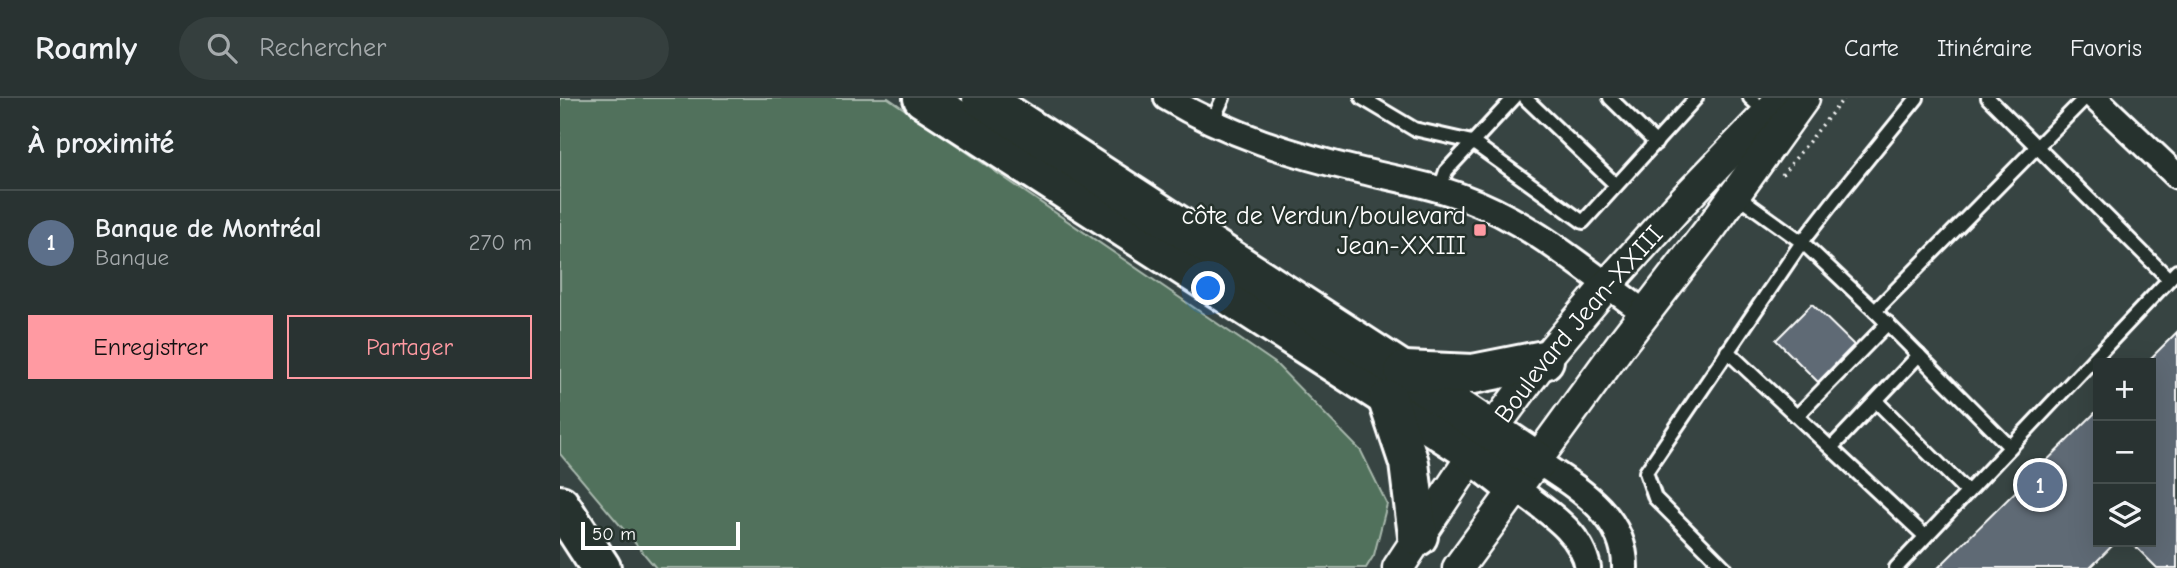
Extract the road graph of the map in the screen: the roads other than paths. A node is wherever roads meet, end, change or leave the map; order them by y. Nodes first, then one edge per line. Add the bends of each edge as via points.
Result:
1 (923, 98) edge
2 (982, 98) edge
3 (1167, 98) edge
4 (1223, 98) edge
5 (1362, 98) edge
6 (1514, 98) edge
7 (1525, 98) edge
8 (1610, 98) edge
9 (1804, 98) edge
10 (1917, 98) edge
11 (1988, 98) edge
12 (2085, 98) edge
13 (2095, 98) edge
14 (1695, 99) edge
15 (1770, 109) edge
16 (1212, 122) junction
17 (1472, 142) junction
18 (1656, 143) junction
19 (2038, 146) junction
20 (2177, 176) edge
21 (1616, 186) junction
22 (1440, 189) junction
23 (1735, 194) junction
24 (1802, 242) junction
25 (2173, 275) edge
26 (1607, 285) junction
27 (1875, 311) junction
28 (1645, 313) junction
29 (1888, 323) junction
30 (1727, 351) junction
31 (1919, 355) junction
32 (1544, 360) junction
33 (1395, 385) junction
34 (1876, 401) junction
35 (1797, 416) junction
36 (1482, 442) junction
37 (2010, 447) junction
38 (1831, 448) junction
39 (1526, 474) junction
40 (1967, 492) junction
41 (560, 505) edge
42 (1418, 536) junction
43 (1925, 536) junction
44 (560, 546) edge
45 (1718, 565) edge
46 (582, 568) edge
47 (601, 568) edge
48 (1398, 568) edge
49 (1458, 568) edge
50 (1588, 568) edge
51 (1625, 568) edge
52 (1896, 568) edge

1 - 33 highway
2 - 33 highway
3 - 16 street
4 - 16 lane
5 - 17 lane via 1414,129
6 - 17 lane
7 - 21 lane
8 - 18 lane
9 - 15 street, Boulevard Jean-XXIII
10 - 24 lane
11 - 19 lane
12 - 19 lane
13 - 20 street
14 - 18 lane
15 - 23 street, Boulevard Jean-XXIII
15 - 26 street, Boulevard Jean-XXIII
16 - 22 street via 1288,151
17 - 21 lane via 1583,222
17 - 22 lane via 1446,171
18 - 21 lane
19 - 25 lane
19 - 27 lane
22 - 26 street via 1515,223
23 - 24 lane
23 - 28 street, Boulevard Jean-XXIII
24 - 27 lane
24 - 30 lane
25 - 37 lane
26 - 28 street
26 - 32 street, Boulevard Jean-XXIII
27 - 29 lane
28 - 39 street, Boulevard Jean-XXIII
29 - 31 lane
29 - 35 lane
30 - 35 lane
30 - 45 lane via 1646,472 1655,498
31 - 34 lane
31 - 37 lane
32 - 33 highway
32 - 36 street, Boulevard Jean-XXIII
33 - 36 highway via 1462,445
33 - 42 highway
34 - 38 lane
34 - 40 lane
35 - 38 lane
36 - 39 highway
36 - 42 street, Boulevard Jean-XXIII
37 - 40 lane
38 - 43 lane
39 - 49 street, Boulevard Jean-XXIII
39 - 50 street via 1583,549
39 - 51 street via 1583,494 1604,512 1619,535
40 - 43 lane
41 - 47 highway
42 - 48 street, Boulevard Jean-XXIII
43 - 52 lane
44 - 46 highway

